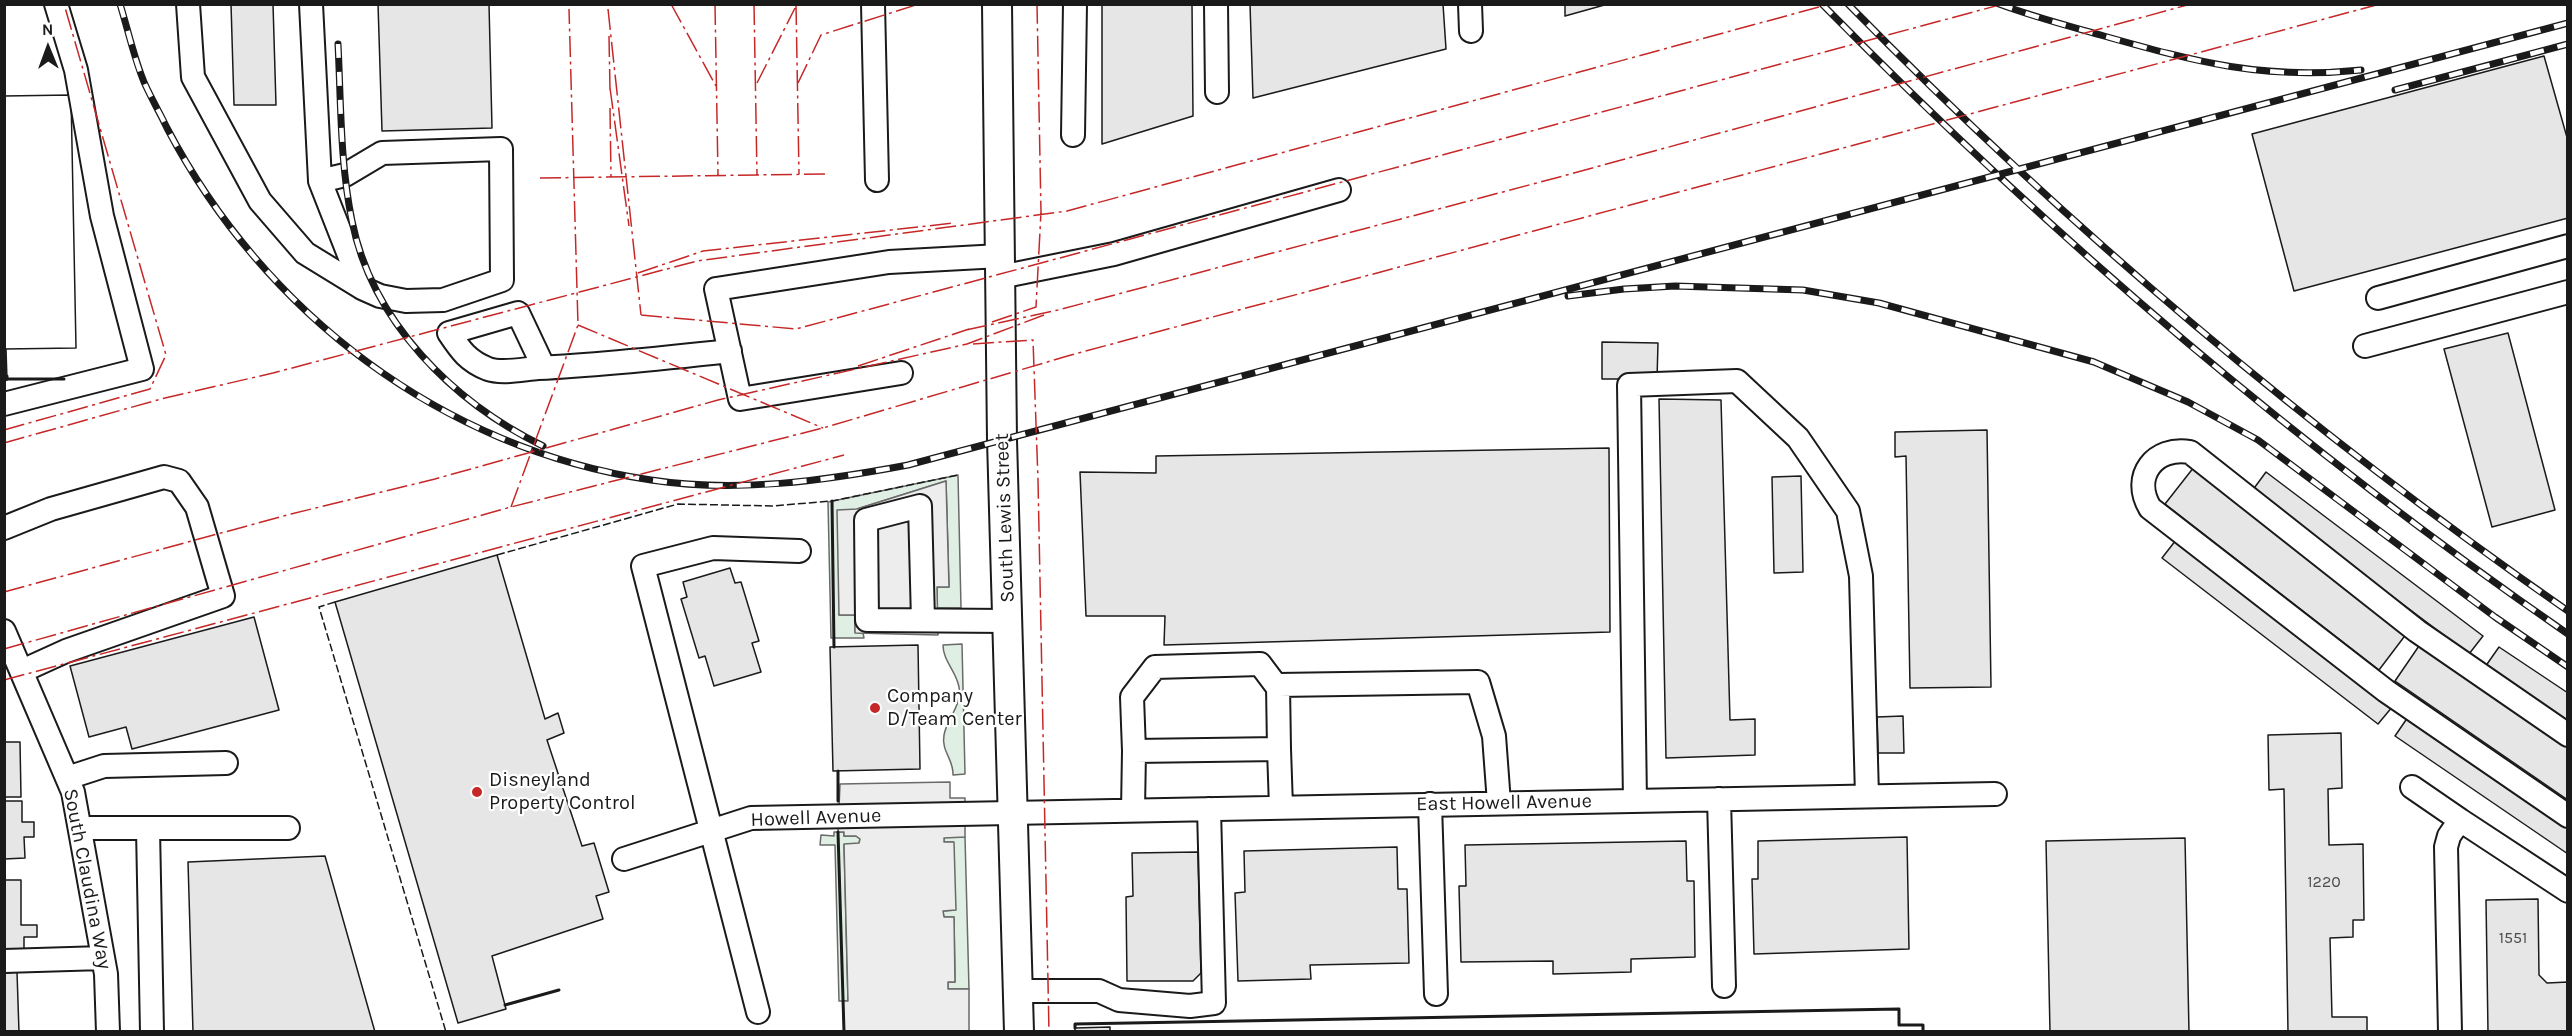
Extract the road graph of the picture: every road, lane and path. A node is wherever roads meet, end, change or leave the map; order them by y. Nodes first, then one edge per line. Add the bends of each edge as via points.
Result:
1 (56, 4) edge
2 (188, 4) edge
3 (311, 4) edge
4 (873, 4) edge
5 (997, 4) edge
6 (1076, 4) edge
7 (1216, 4) edge
8 (1470, 4) edge
9 (1470, 31) dead end
10 (1217, 92) dead end
11 (1073, 135) dead end
12 (877, 180) dead end
13 (320, 181) junction
14 (1339, 190) dead end
15 (2568, 246) edge
16 (1000, 266) junction
17 (362, 288) junction
18 (2568, 292) edge
19 (2378, 298) dead end
20 (2365, 346) dead end
21 (730, 351) junction
22 (544, 368) dead end
23 (901, 373) dead end
24 (4, 404) edge
25 (4, 528) edge
26 (799, 550) dead end
27 (923, 621) junction
28 (1009, 621) junction
29 (4, 631) edge
30 (22, 671) junction
31 (1278, 688) junction
32 (2568, 735) edge
33 (1279, 749) junction
34 (1134, 751) junction
35 (226, 764) dead end
36 (67, 778) junction
37 (2412, 787) dead end
38 (1995, 794) dead end
39 (1867, 796) junction
40 (1719, 799) junction
41 (1635, 801) junction
42 (1498, 803) junction
43 (1430, 804) junction
44 (1281, 807) junction
45 (1209, 808) junction
46 (1133, 810) junction
47 (1014, 812) junction
48 (2568, 816) edge
49 (2460, 820) junction
50 (80, 828) junction
51 (288, 828) dead end
52 (148, 829) junction
53 (712, 830) junction
54 (624, 859) dead end
55 (2568, 891) edge
56 (103, 958) junction
57 (4, 961) edge
58 (1724, 986) dead end
59 (1018, 991) junction
60 (1436, 994) dead end
61 (758, 1012) dead end
62 (108, 1032) edge
63 (152, 1032) edge
64 (1018, 1032) edge
65 (2450, 1032) edge

1 - 24 street via 76,70 102,216 142,369
2 - 17 street via 193,77 260,201 305,253
3 - 13 street
4 - 12 street
5 - 16 main road, South Lewis Street
6 - 11 street
7 - 10 street
8 - 9 street
13 - 17 street
13 - 17 street via 345,175 382,153 501,149 502,280 443,300 406,301
14 - 16 street via 1114,254
15 - 19 street
16 - 21 street via 889,262 716,289
16 - 28 main road, South Lewis Street
18 - 20 street
21 - 22 street
21 - 23 street via 740,399
25 - 30 street via 51,509 164,477 179,481 197,507 223,596 66,651
26 - 53 street via 713,548 643,566
27 - 27 street via 920,506 866,520 867,620
27 - 28 street
28 - 47 main road, South Lewis Street
29 - 30 street, South Claudina Way
30 - 36 street, South Claudina Way
31 - 33 street
31 - 34 street via 1260,664 1155,667 1132,697
31 - 42 street via 1478,682 1494,736
32 - 48 street via 2417,631 2190,452 2179,450 2159,456 2145,474 2144,497 2150,508 2386,691
33 - 34 street
33 - 44 street
34 - 46 street
35 - 36 street via 104,766
36 - 50 street, South Claudina Way
37 - 49 street
38 - 39 street, East Howell Avenue
39 - 40 street, East Howell Avenue
39 - 41 street via 1861,576 1848,511 1797,438 1737,381 1629,385
40 - 41 street, East Howell Avenue
40 - 58 street
41 - 42 street, East Howell Avenue
42 - 43 street, East Howell Avenue
43 - 44 street, East Howell Avenue
43 - 60 street
44 - 45 street, East Howell Avenue
45 - 46 street, East Howell Avenue
45 - 59 street via 1214,1002 1190,1006 1119,1000 1099,991
46 - 47 street, East Howell Avenue
47 - 53 street, Howell Avenue via 751,818
47 - 59 main road, South Lewis Street
49 - 55 street
49 - 65 street via 2446,847
50 - 52 street
50 - 56 street, South Claudina Way
51 - 52 street
52 - 63 street
53 - 54 street, Howell Avenue
53 - 61 street
56 - 57 street
56 - 62 street, South Claudina Way
59 - 64 main road, South Lewis Street

